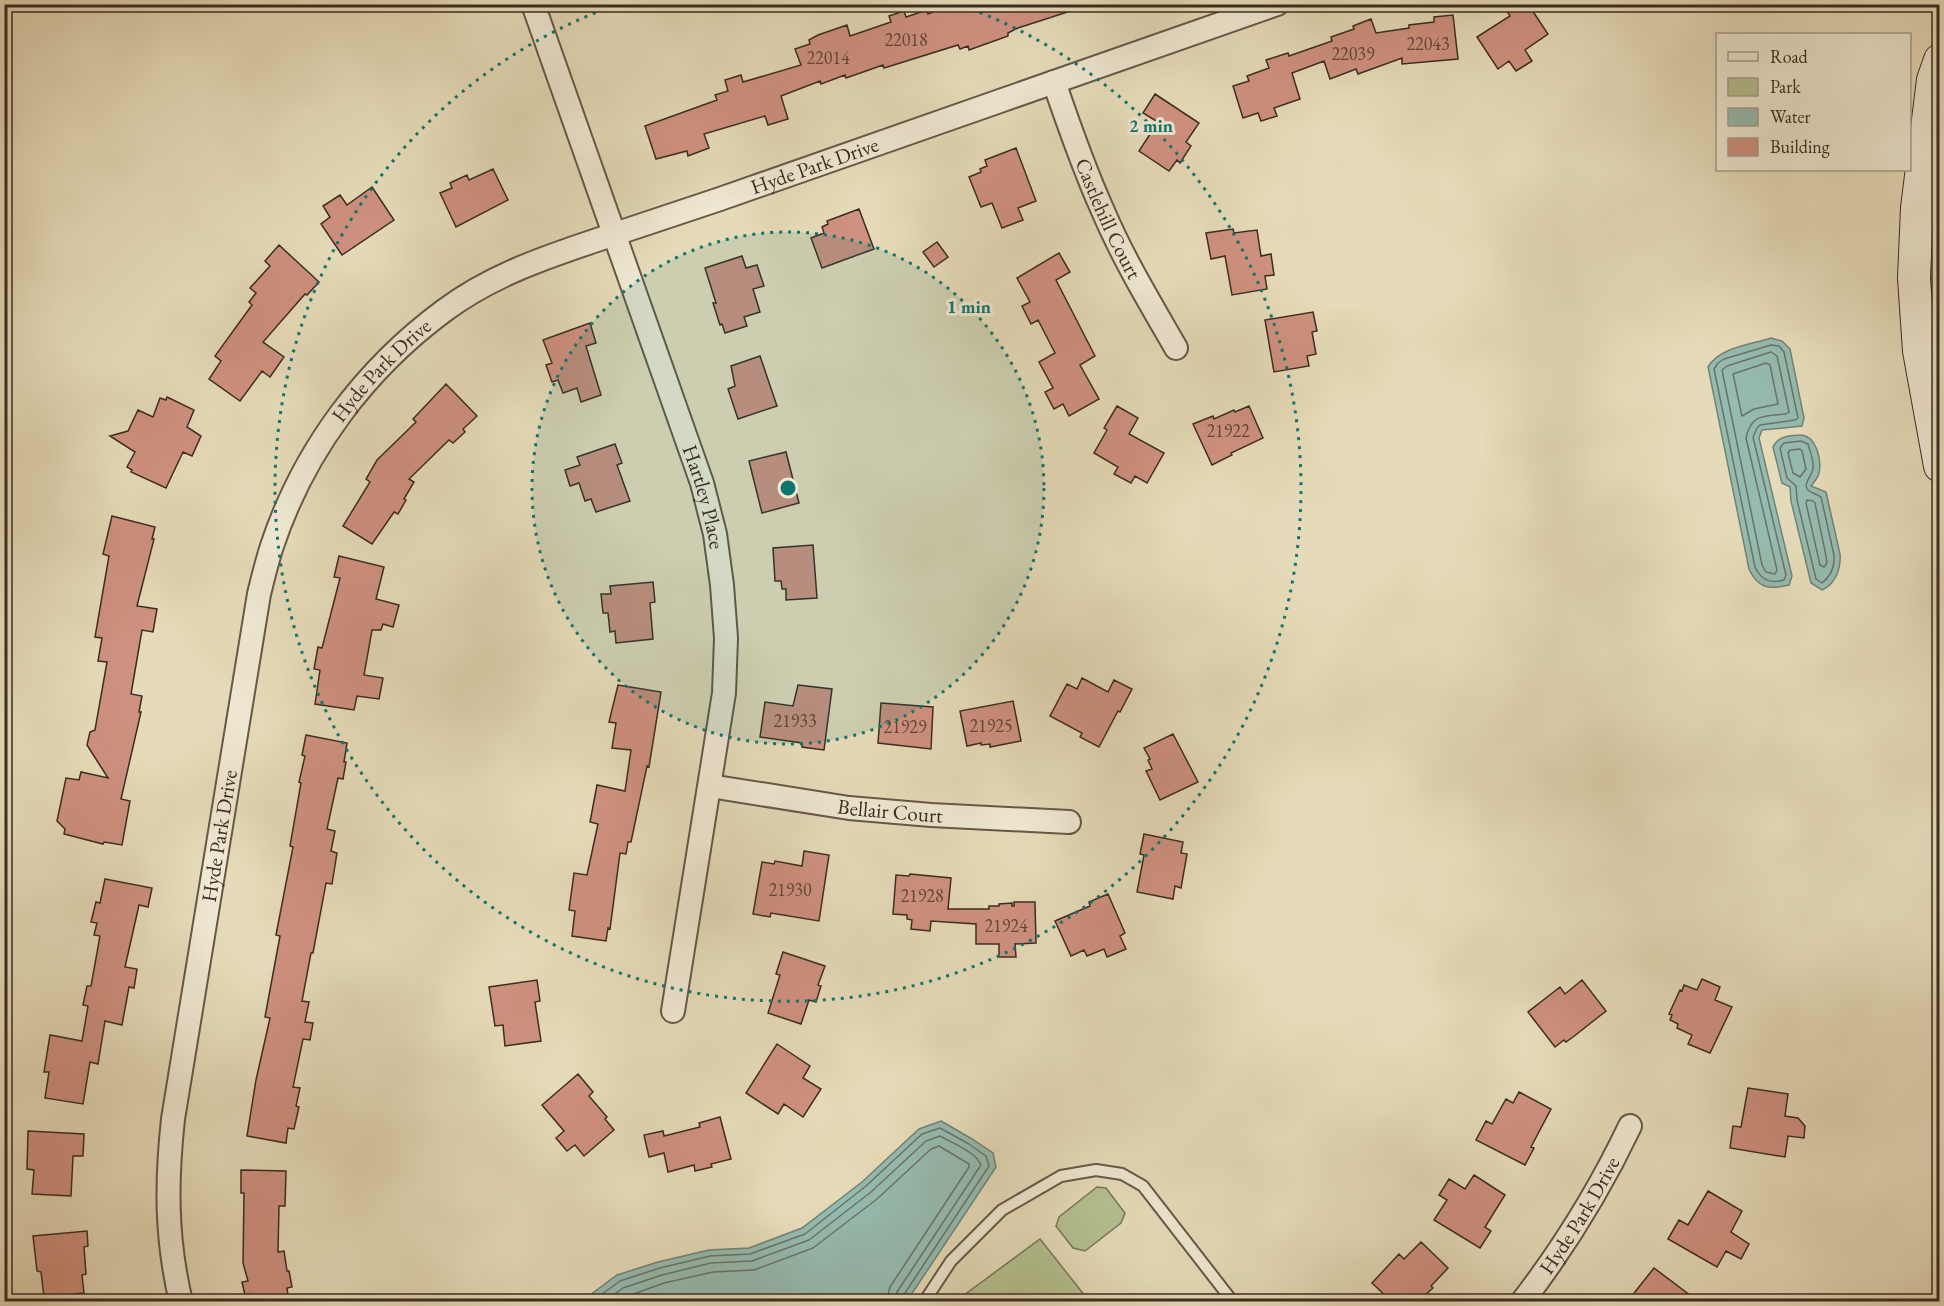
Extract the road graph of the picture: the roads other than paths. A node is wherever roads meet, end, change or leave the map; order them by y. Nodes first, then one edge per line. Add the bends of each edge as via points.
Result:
1 (533, 4) edge
2 (1276, 4) edge
3 (1940, 60) edge
4 (1054, 82) junction
5 (615, 234) junction
6 (1176, 348) dead end
7 (1940, 466) edge
8 (710, 786) junction
9 (1069, 822) dead end
10 (673, 1011) dead end
11 (1630, 1126) dead end
12 (181, 1302) edge
13 (924, 1302) edge
14 (1233, 1302) edge
15 (1522, 1302) edge

1 - 5 street, Hartley Place
2 - 4 street, Hyde Park Drive
3 - 7 main road via 1917,208 1914,278 1919,351
4 - 5 street, Hyde Park Drive
4 - 6 street, Castlehill Court via 1103,212
5 - 8 street, Hartley Place via 702,483 715,534 726,638 724,693
5 - 12 street, Hyde Park Drive via 496,278 447,308 409,338 343,410 292,493 259,594 173,1119 168,1223
8 - 9 street, Bellair Court via 849,808
8 - 10 street, Hartley Place
11 - 15 street, Hyde Park Drive via 1579,1222
13 - 14 lane via 951,1261 1002,1210 1061,1176 1096,1170 1122,1174 1143,1186

